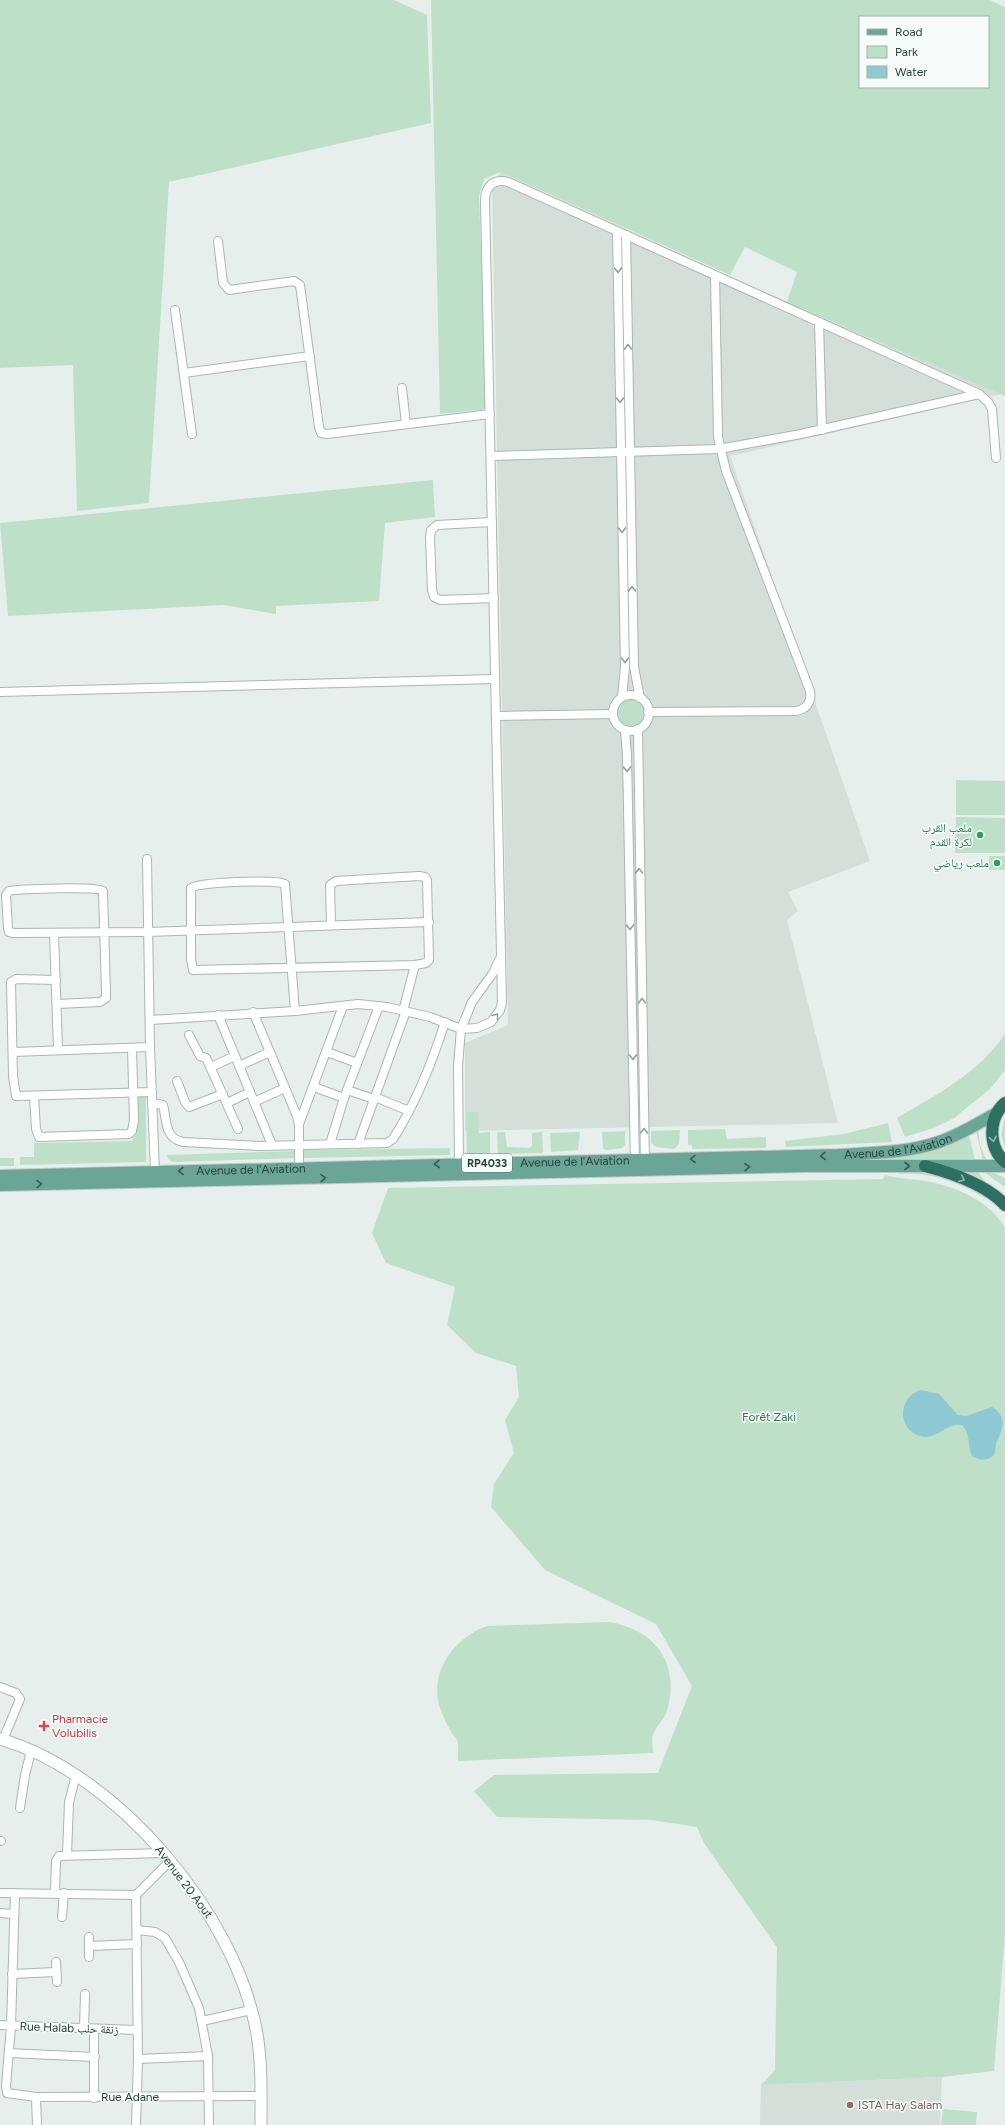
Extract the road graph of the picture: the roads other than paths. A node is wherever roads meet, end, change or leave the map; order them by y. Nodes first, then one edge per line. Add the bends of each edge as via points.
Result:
1 (617, 231) junction
2 (626, 235) junction
3 (218, 241) dead end
4 (715, 275) junction
5 (176, 310) dead end
6 (819, 322) junction
7 (310, 356) junction
8 (184, 373) junction
9 (402, 388) dead end
10 (979, 394) junction
11 (490, 414) junction
12 (406, 424) junction
13 (822, 430) junction
14 (192, 434) dead end
15 (719, 448) junction
16 (621, 452) junction
17 (630, 452) junction
18 (491, 456) junction
19 (996, 458) dead end
20 (492, 522) junction
21 (622, 562) junction
22 (631, 562) junction
23 (494, 598) junction
24 (628, 614) junction
25 (495, 679) junction
26 (0, 692) edge
27 (622, 697) junction
28 (640, 698) junction
29 (648, 712) junction
30 (613, 714) junction
31 (496, 716) junction
32 (638, 729) junction
33 (625, 730) junction
34 (147, 860) dead end
35 (429, 922) junction
36 (331, 925) junction
37 (289, 927) junction
38 (191, 930) junction
39 (104, 932) junction
40 (147, 932) junction
41 (54, 934) junction
42 (501, 956) junction
43 (415, 964) junction
44 (290, 968) junction
45 (56, 980) junction
46 (57, 1004) junction
47 (343, 1006) junction
48 (379, 1006) junction
49 (295, 1011) junction
50 (405, 1011) junction
51 (253, 1012) junction
52 (218, 1015) junction
53 (150, 1020) junction
54 (445, 1022) junction
55 (461, 1029) junction
56 (189, 1035) dead end
57 (150, 1047) junction
58 (132, 1048) junction
59 (58, 1049) junction
60 (13, 1052) junction
61 (270, 1052) junction
62 (327, 1052) junction
63 (235, 1056) junction
64 (357, 1063) junction
65 (239, 1066) junction
66 (211, 1067) junction
67 (177, 1081) dead end
68 (314, 1087) junction
69 (285, 1088) junction
70 (347, 1090) junction
71 (152, 1092) junction
72 (250, 1092) junction
73 (134, 1093) junction
74 (222, 1094) junction
75 (34, 1096) junction
76 (344, 1098) junction
77 (374, 1098) junction
78 (254, 1102) junction
79 (152, 1103) junction
80 (227, 1103) junction
81 (1005, 1103) edge
82 (409, 1110) junction
83 (997, 1113) junction
84 (299, 1125) junction
85 (238, 1129) dead end
86 (299, 1144) junction
87 (330, 1144) junction
88 (358, 1144) junction
89 (272, 1146) junction
90 (1005, 1162) edge
91 (459, 1164) junction
92 (640, 1165) junction
93 (925, 1166) junction
94 (1005, 1166) edge
95 (299, 1167) junction
96 (155, 1172) junction
97 (0, 1176) edge
98 (0, 1185) edge
99 (1005, 1205) edge
100 (0, 1688) edge
101 (2, 1740) edge
102 (31, 1751) junction
103 (76, 1775) junction
104 (20, 1808) dead end
105 (162, 1853) junction
106 (67, 1855) junction
107 (169, 1862) junction
108 (15, 1892) junction
109 (0, 1893) edge
110 (55, 1893) junction
111 (64, 1893) junction
112 (136, 1895) junction
113 (0, 1913) edge
114 (14, 1914) junction
115 (62, 1917) dead end
116 (137, 1930) junction
117 (89, 1937) dead end
118 (137, 1944) junction
119 (90, 1946) junction
120 (89, 1957) dead end
121 (56, 1962) dead end
122 (56, 1972) junction
123 (12, 1974) junction
124 (56, 1982) dead end
125 (85, 1994) dead end
126 (251, 2010) junction
127 (202, 2021) junction
128 (0, 2025) edge
129 (10, 2026) junction
130 (84, 2029) junction
131 (94, 2029) junction
132 (137, 2030) junction
133 (8, 2053) junction
134 (208, 2056) junction
135 (95, 2057) junction
136 (138, 2059) junction
137 (261, 2096) junction
138 (36, 2097) junction
139 (209, 2097) junction
140 (94, 2098) junction
141 (136, 2098) junction
142 (37, 2125) edge
143 (136, 2125) edge
144 (209, 2125) edge
145 (262, 2125) edge

1 - 2 street
1 - 11 street via 508,182 496,181 486,189
1 -> 16 street
2 - 4 street
17 -> 2 street
3 - 7 street via 223,283 229,290 294,281 300,285
4 - 6 street
4 - 15 street
5 - 8 street
6 - 10 street
6 - 13 street
7 - 8 street
7 - 12 street via 319,427 322,432 327,434
8 - 14 street
9 - 12 street
10 - 13 street
10 - 19 street via 986,399 992,409
11 - 12 street
11 - 18 street
13 - 15 street
15 - 17 street
15 - 29 street via 810,691 810,699 806,706 795,711
16 - 17 street
16 - 18 street
16 -> 21 street
17 - 22 street
18 - 20 street
20 - 23 street
20 - 23 street via 437,525 431,530 430,538 434,597 440,600
21 - 22 street
21 - 24 street
24 -> 22 street
23 - 25 street
24 -> 27 street
24 - 28 street
25 - 26 street
25 - 31 street
27 - 28 street via 634,695
27 - 30 street via 615,704
28 - 29 street
29 - 32 street via 646,722
30 - 31 street
30 - 33 street via 616,724
31 - 42 street
32 - 33 street
92 -> 32 street
33 -> 92 street
34 - 40 street
35 - 36 street
35 - 36 street via 427,880 423,877 408,877 334,882 330,886
35 - 43 street via 429,960 426,963
36 - 37 street
37 - 38 street
37 - 38 street via 287,890 284,883 222,883 196,885 191,888
37 - 44 street
38 - 40 street
38 - 44 street via 193,970
39 - 40 street
39 - 41 street
39 - 41 street via 101,889 7,892 9,932
39 - 46 street via 105,1000
40 - 53 street
41 - 45 street
42 - 55 street via 493,973 472,1002
55 -> 42 street via 484,1026 491,1022 500,1010
43 - 44 street
43 - 50 street
44 - 49 street
45 - 46 street
45 - 60 street via 12,981
46 - 59 street
47 - 48 street
47 - 49 street
47 - 62 street
48 - 50 street
48 - 64 street
49 - 51 street
50 - 54 street
50 - 77 street
51 - 52 street
51 - 61 street
52 - 53 street
52 - 63 street
53 - 57 street
54 - 55 street
54 - 82 street via 424,1080
55 - 91 street via 458,1066
56 - 66 street via 200,1056 206,1058
57 - 58 street
57 - 71 street
58 - 59 street
58 - 73 street
59 - 60 street
60 - 75 street via 15,1095
61 - 65 street
61 - 69 street
62 - 64 street
62 - 68 street
63 - 65 street
63 - 66 street
64 - 70 street
65 - 72 street
66 - 74 street
67 - 74 street via 189,1107
68 - 76 street
68 - 84 street
69 - 78 street
69 - 84 street
70 - 76 street
70 - 77 street
71 - 73 street
71 - 79 street
72 - 78 street
72 - 80 street
73 - 75 street
73 - 75 street via 133,1128 129,1134 58,1138 43,1138 37,1134
74 - 80 street
76 - 87 street
77 - 82 street
77 - 88 street
78 - 89 street
79 - 89 street via 163,1105 169,1133 178,1141
79 - 96 street
80 - 85 street
81 - 83 highway
82 - 88 street via 390,1142
83 -> 90 highway via 992,1132 993,1142
83 -> 92 main road, Avenue de l'Aviation / RP4033 via 955,1135 906,1150 838,1156
84 - 86 street
86 - 87 street
86 - 89 street
86 - 95 street
87 - 88 street
91 - 92 main road, Avenue de l'Aviation / RP4033
91 -> 95 main road, Avenue de l'Aviation / RP4033
92 -> 93 main road, Avenue de l'Aviation / RP4033
98 -> 92 main road, Avenue de l'Aviation / RP4033
93 - 94 main road, Avenue de l'Aviation / RP4033
93 -> 99 highway via 979,1187
95 -> 96 main road, Avenue de l'Aviation / RP4033
96 - 97 main road, Avenue de l'Aviation / RP4033
100 - 101 street via 16,1693 20,1699
101 - 102 street, Avenue 20 Aout
102 - 103 street, Avenue 20 Aout
102 - 104 street
103 - 105 street, Avenue 20 Aout via 120,1809
103 - 106 street via 70,1802
105 - 106 street
105 - 107 street, Avenue 20 Aout
106 - 110 street via 59,1856 57,1859
107 - 112 street
107 - 126 street, Avenue 20 Aout via 188,1884 216,1925 232,1956
108 - 109 street
108 - 110 street
108 - 114 street
110 - 111 street
111 - 112 street
111 - 115 street
112 - 116 street
113 - 114 street
114 - 123 street
116 - 118 street
116 - 127 street via 155,1932 165,1938 179,1962
117 - 119 street
118 - 119 street
118 - 132 street
119 - 120 street
121 - 122 street
122 - 123 street
122 - 124 street
123 - 129 street
125 - 130 street
126 - 127 street
126 - 137 street, Avenue 20 Aout via 257,2034
127 - 134 street
128 - 129 street, Rue Halab زنقة حلب
129 - 130 street, Rue Halab زنقة حلب
129 - 133 street
130 - 131 street, Rue Halab زنقة حلب
131 - 132 street, Rue Halab زنقة حلب
131 - 135 street
132 - 136 street
133 - 135 street
133 - 138 street, Rue Adane via 8,2094
134 - 136 street
134 - 139 street
135 - 140 street
136 - 141 street
137 - 139 street, Rue Adane
137 - 145 street, Avenue 20 Aout
138 - 140 street, Rue Adane
138 - 142 street
139 - 141 street, Rue Adane
139 - 144 street
140 - 141 street, Rue Adane
141 - 143 street

